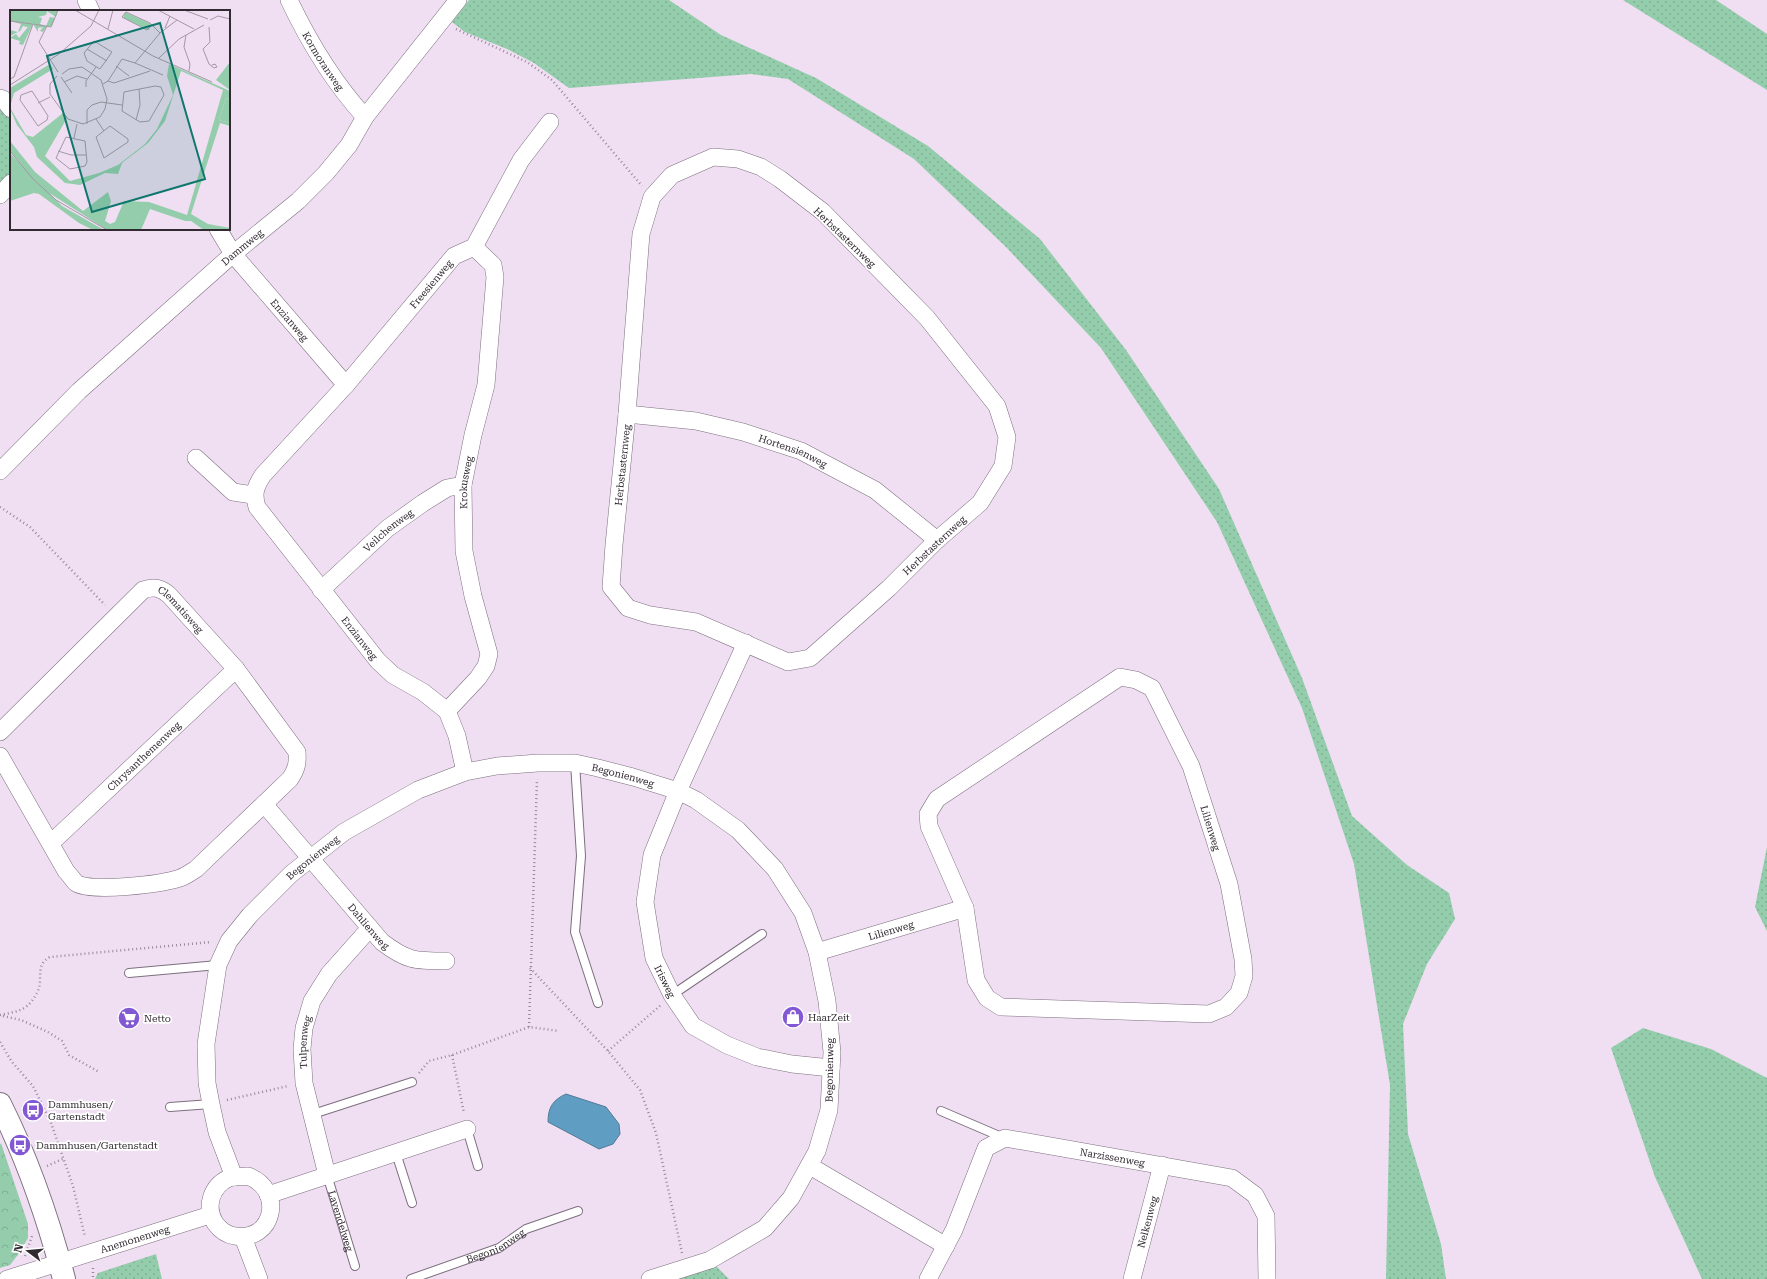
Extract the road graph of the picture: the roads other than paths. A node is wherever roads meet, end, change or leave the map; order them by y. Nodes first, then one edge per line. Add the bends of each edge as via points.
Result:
1 (86, 0) edge
2 (288, 0) edge
3 (458, 0) edge
4 (91, 10) edge
5 (365, 117) junction
6 (550, 122) dead end
7 (10, 184) edge
8 (0, 195) edge
9 (219, 230) edge
10 (474, 247) junction
11 (233, 254) junction
12 (346, 385) junction
13 (627, 414) junction
14 (196, 458) dead end
15 (0, 471) edge
16 (463, 485) junction
17 (253, 495) junction
18 (937, 540) junction
19 (321, 590) junction
20 (746, 643) junction
21 (236, 669) junction
22 (447, 711) junction
23 (0, 732) edge
24 (0, 756) edge
25 (575, 763) junction
26 (465, 772) junction
27 (678, 791) junction
28 (264, 804) junction
29 (51, 843) junction
30 (310, 859) junction
31 (965, 908) junction
32 (370, 928) junction
33 (762, 934) dead end
34 (816, 952) junction
35 (446, 962) dead end
36 (218, 965) junction
37 (129, 973) dead end
38 (672, 995) junction
39 (598, 1003) dead end
40 (831, 1068) junction
41 (412, 1082) road end
42 (0, 1104) edge
43 (211, 1104) junction
44 (170, 1107) dead end
45 (941, 1111) dead end
46 (313, 1114) junction
47 (467, 1128) joint
48 (1004, 1138) junction
49 (396, 1153) junction
50 (1162, 1165) junction
51 (478, 1166) dead end
52 (810, 1166) junction
53 (327, 1175) junction
54 (234, 1177) junction
55 (268, 1195) junction
56 (412, 1203) dead end
57 (578, 1211) dead end
58 (210, 1215) junction
59 (244, 1237) junction
60 (946, 1246) junction
61 (355, 1266) dead end
62 (62, 1271) edge
63 (7, 1279) edge
64 (259, 1279) edge
65 (411, 1279) edge
66 (650, 1279) edge
67 (928, 1279) edge
68 (1132, 1279) edge
69 (1267, 1279) edge

1 - 4 street
2 - 5 street, Kormoranweg via 329,72
3 - 5 street, Dammweg
5 - 11 street, Dammweg via 349,145 326,173 298,201
6 - 10 street via 521,160
7 - 8 street
9 - 11 street, Enzianweg
10 - 12 street, Freesienweg via 454,256
10 - 16 street, Krokusweg via 492,265 495,277 486,385 472,434
11 - 12 street, Enzianweg
11 - 15 street, Dammweg via 79,391
12 - 17 street via 263,475 256,484
13 - 18 street, Hortensienweg via 696,421 743,432 800,451 875,490
13 - 18 street, Herbstasternweg via 641,234 652,197 672,175 713,157 738,159 761,167 823,212 926,318 997,406 1007,437 1003,466 980,503
13 - 20 street, Herbstasternweg via 611,587 628,608 650,615 696,622
14 - 17 street via 233,492
16 - 19 street, Veilchenweg via 447,488 388,528
16 - 22 street, Krokusweg via 464,551 489,654 486,666 478,678
17 - 19 street, Enzianweg via 257,507
18 - 20 street, Herbstasternweg via 889,588 810,658 788,662
19 - 22 street, Enzianweg via 378,661 393,675 423,692
20 - 27 street
21 - 23 street, Clematisweg via 163,590 151,587 144,590
21 - 28 street, Clematisweg via 297,752 296,770
21 - 29 street, Chrysanthemenweg
22 - 26 street, Enzianweg via 457,736
24 - 29 street, Clematisweg
25 - 26 street, Begonienweg via 497,766
25 - 27 street, Begonienweg via 633,776
25 - 39 lane via 581,856 575,932
26 - 30 street, Begonienweg via 418,790 388,806 344,832
27 - 34 street, Begonienweg via 696,800 738,830 775,869 803,913
27 - 38 street, Irisweg via 652,855 645,902 654,958
28 - 29 street, Clematisweg via 196,869 182,878 163,883 89,886 77,883 66,871
28 - 30 street
30 - 32 street, Dahlienweg
30 - 36 street, Begonienweg via 250,915 229,941
31 - 31 street, Lilienweg via 976,980 987,998 1001,1007 1209,1014 1226,1007 1239,993 1244,976 1243,959 1229,884 1192,766 1152,688 1136,680 1120,677 937,799 928,814 929,826
31 - 34 street, Lilienweg
32 - 35 street, Dahlienweg via 382,942 403,957
32 - 46 street, Tulpenweg via 329,974 312,1001 304,1028 302,1049 304,1083
33 - 38 lane
34 - 40 street, Begonienweg via 827,1001
36 - 37 lane
36 - 43 street, Begonienweg via 206,1044 207,1083
38 - 40 street, Irisweg via 694,1026 727,1045 757,1057
40 - 52 street, Begonienweg via 829,1110
41 - 46 lane
42 - 62 street via 30,1172
43 - 44 lane
43 - 54 street, Begonienweg
45 - 48 lane
46 - 53 street, Tulpenweg
47 - 49 street
47 - 51 lane
48 - 50 street, Narzissenweg
48 - 60 street via 986,1148
49 - 53 street
49 - 56 lane
50 - 68 street, Nelkenweg
50 - 69 street, Narzissenweg via 1232,1178 1255,1195 1266,1216
52 - 60 street
52 - 66 street, Begonienweg via 791,1198 765,1228 710,1260
53 - 55 street
53 - 61 lane, Lavendelweg
54 - 55 street via 248,1176 254,1179 263,1185
54 - 58 street via 217,1187 211,1198
55 - 59 street via 271,1211 265,1225 254,1234
57 - 65 lane, Begonienweg via 526,1229 499,1248
58 - 59 street via 218,1227 228,1235
58 - 62 street, Anemonenweg via 89,1254
59 - 64 street
60 - 67 street
62 - 63 street, Anemonenweg

